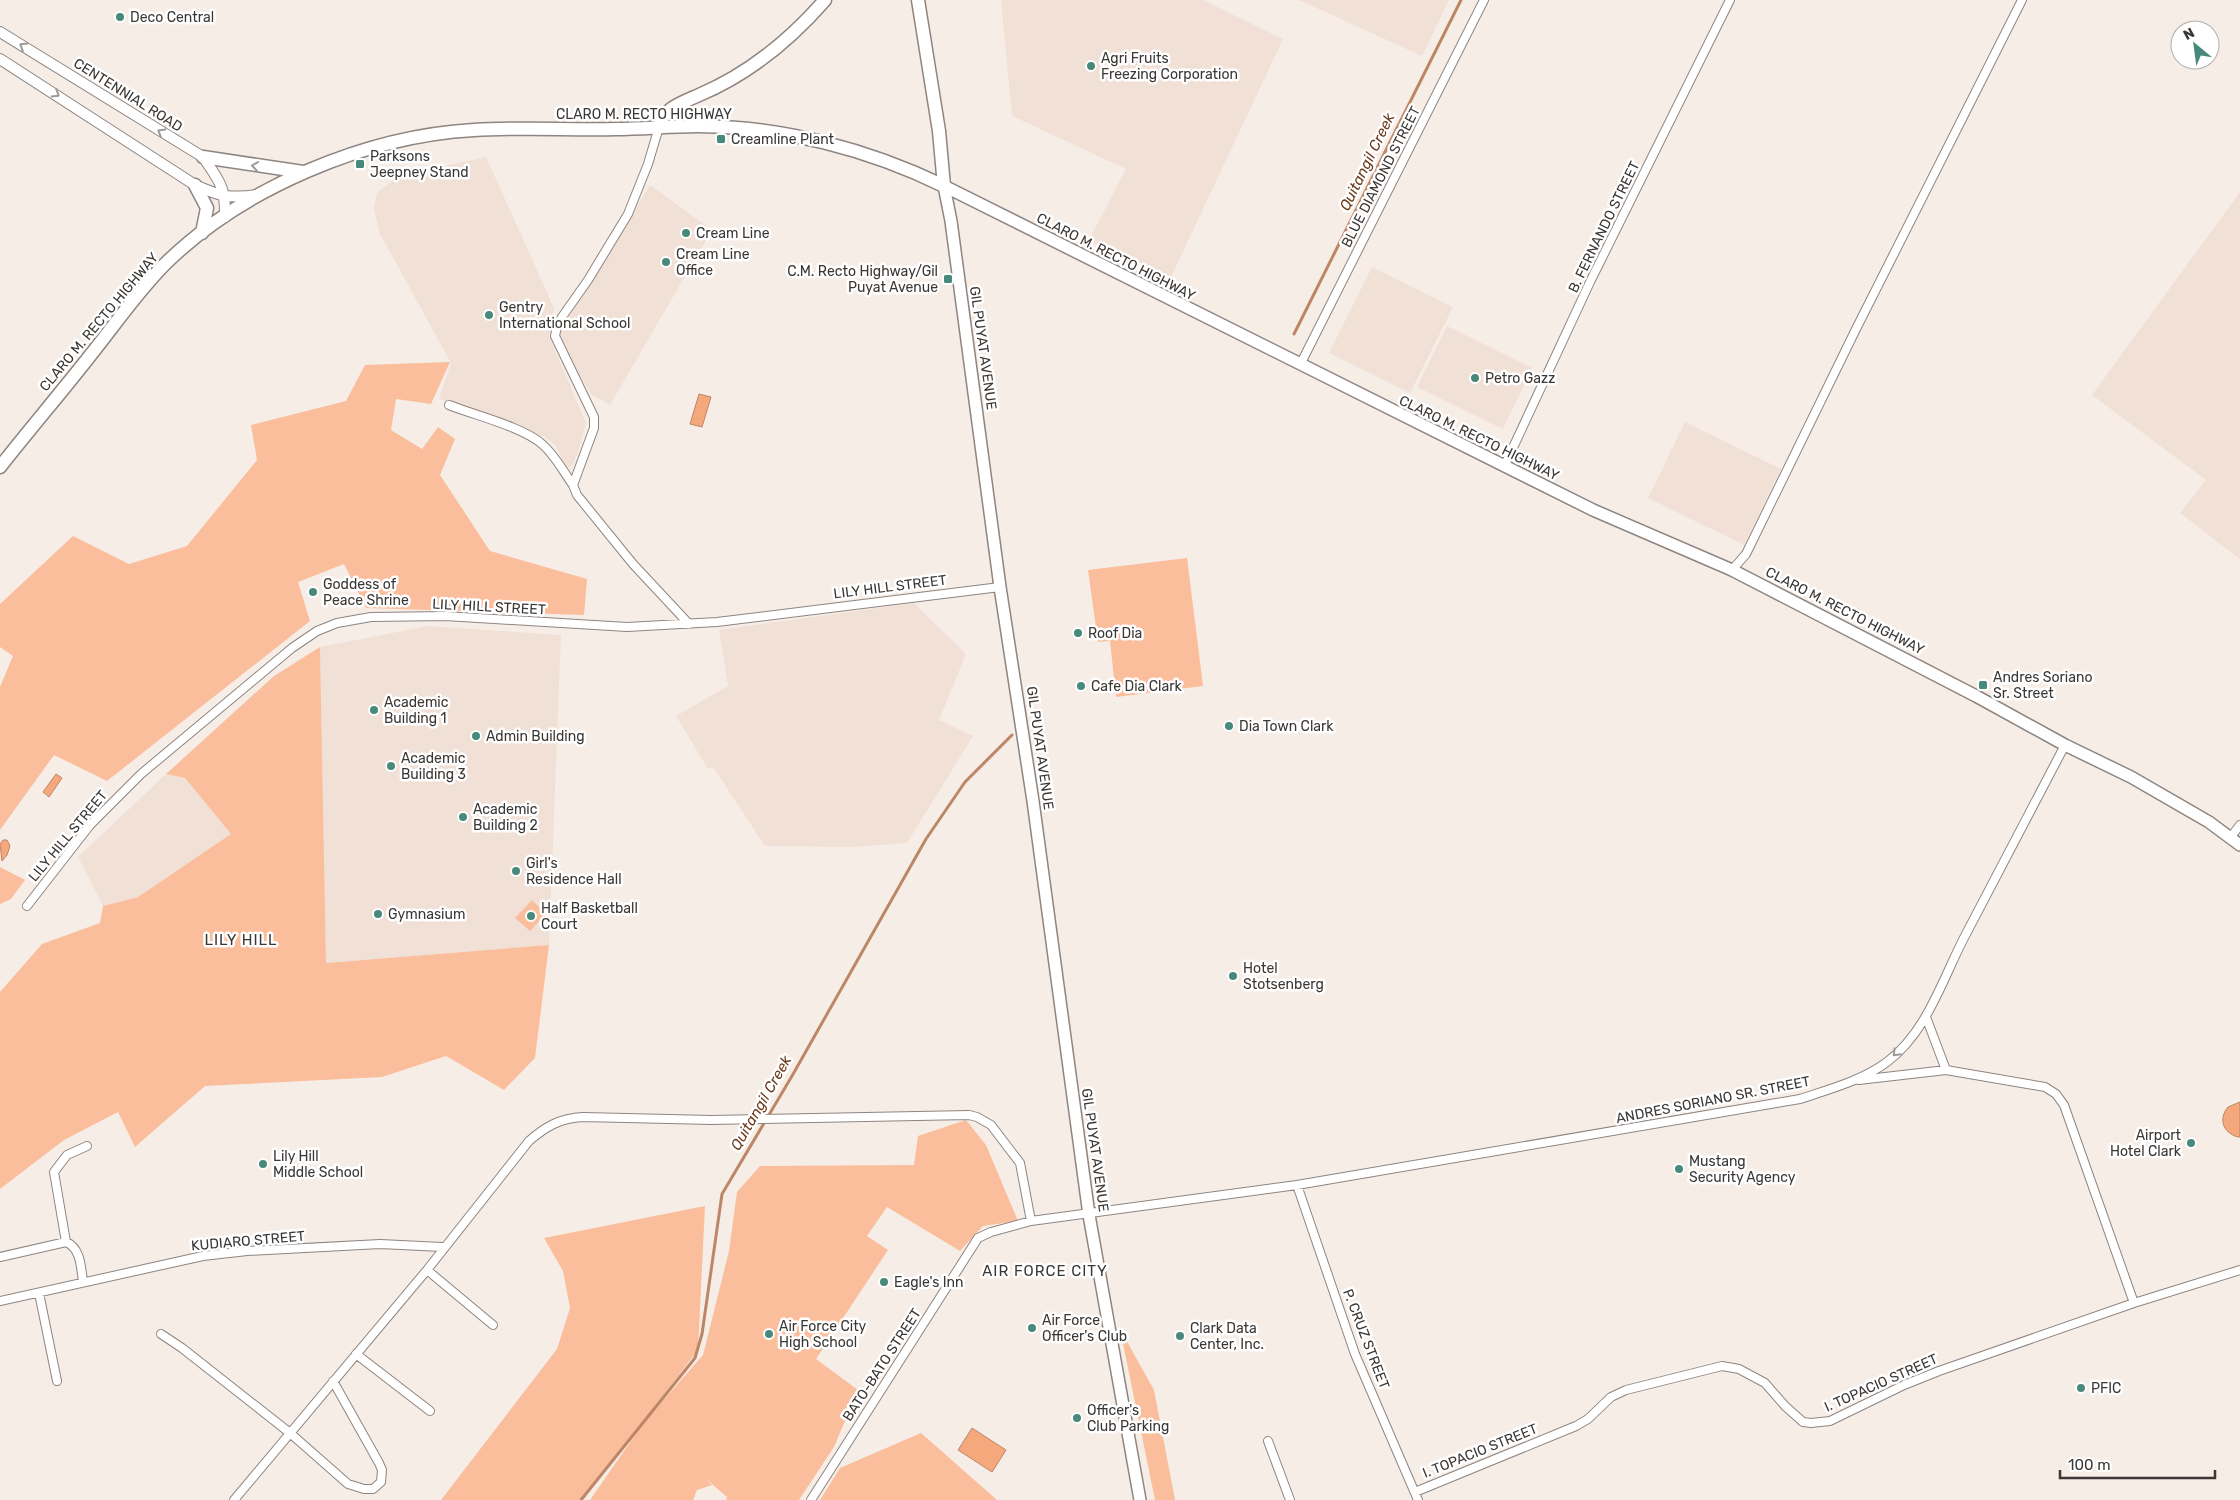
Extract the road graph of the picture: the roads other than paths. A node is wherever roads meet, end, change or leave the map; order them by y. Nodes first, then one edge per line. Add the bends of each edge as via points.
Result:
1 (825, 0) edge
2 (918, 0) edge
3 (1484, 0) edge
4 (1730, 0) edge
5 (2022, 0) edge
6 (0, 32) edge
7 (0, 59) edge
8 (659, 127) junction
9 (203, 157) junction
10 (303, 172) junction
11 (195, 185) junction
12 (944, 186) junction
13 (262, 194) junction
14 (225, 197) junction
15 (225, 217) junction
16 (202, 233) junction
17 (1300, 365) junction
18 (449, 405) dead end
19 (0, 467) edge
20 (1504, 467) junction
21 (573, 485) junction
22 (1732, 570) junction
23 (1000, 587) junction
24 (689, 624) junction
25 (2065, 745) junction
26 (2240, 825) edge
27 (2230, 838) junction
28 (2240, 846) edge
29 (27, 906) dead end
30 (1926, 1017) junction
31 (1946, 1070) junction
32 (1857, 1080) junction
33 (87, 1146) dead end
34 (1297, 1185) junction
35 (1089, 1214) junction
36 (1030, 1221) junction
37 (66, 1242) junction
38 (442, 1247) junction
39 (0, 1257) edge
40 (427, 1270) junction
41 (2240, 1270) edge
42 (83, 1282) junction
43 (39, 1292) junction
44 (0, 1301) edge
45 (2134, 1303) junction
46 (493, 1325) dead end
47 (162, 1334) dead end
48 (356, 1354) junction
49 (57, 1381) dead end
50 (333, 1381) junction
51 (430, 1411) dead end
52 (290, 1433) junction
53 (1268, 1441) dead end
54 (1415, 1492) junction
55 (234, 1500) edge
56 (811, 1500) edge
57 (1140, 1500) edge
58 (1290, 1500) edge
59 (1418, 1500) edge

1 - 8 main road via 783,44 725,83 665,112
2 - 12 main road, GIL PUYAT AVENUE via 939,131
3 - 17 street, BLUE DIAMOND STREET
4 - 20 street, B. FERNANDO STREET via 1590,282
5 - 22 street via 1746,554
9 -> 6 street, CENTENNIAL ROAD
7 -> 11 street
8 - 10 main road, CLARO M. RECTO HIGHWAY via 473,130 384,146
8 - 12 main road, CLARO M. RECTO HIGHWAY via 728,128 815,141 887,161
8 - 21 street via 628,214 557,326 555,336 594,417 594,428
10 -> 9 main road
9 - 14 street, CENTENNIAL ROAD via 218,178
10 - 13 main road, CLARO M. RECTO HIGHWAY
11 - 14 street
11 - 16 main road via 207,208
12 - 17 main road, CLARO M. RECTO HIGHWAY
12 - 23 main road, GIL PUYAT AVENUE
13 - 14 street
13 - 15 main road, CLARO M. RECTO HIGHWAY
14 - 15 street, CENTENNIAL ROAD
15 - 16 main road, CLARO M. RECTO HIGHWAY
16 - 19 main road, CLARO M. RECTO HIGHWAY via 152,278
17 - 20 main road, CLARO M. RECTO HIGHWAY
18 - 21 street via 526,433 552,454
20 - 22 main road, CLARO M. RECTO HIGHWAY via 1592,510
21 - 24 street via 577,495 633,564
22 - 25 main road, CLARO M. RECTO HIGHWAY
23 - 24 street, LILY HILL STREET
23 - 35 main road, GIL PUYAT AVENUE via 1033,801
24 - 29 street, LILY HILL STREET via 627,627 445,616 371,617 337,623 316,631 140,774 90,825
25 - 27 main road, CLARO M. RECTO HIGHWAY via 2158,792
25 - 30 street, ANDRES SORIANO SR. STREET
26 - 27 street
27 - 28 main road, CLARO M. RECTO HIGHWAY
30 - 31 street
30 -> 32 street, ANDRES SORIANO SR. STREET via 1888,1062
31 - 32 street
31 - 45 street via 2045,1087 2056,1094 2064,1105
32 - 34 street, ANDRES SORIANO SR. STREET via 1800,1099
33 - 37 street via 66,1155 54,1172
34 - 35 street, ANDRES SORIANO SR. STREET
34 - 54 street, P. CRUZ STREET via 1356,1354
35 - 36 street, BATO-BATO STREET
35 - 57 main road, GIL PUYAT AVENUE
36 - 38 street via 1020,1163 991,1125 969,1114 711,1120 583,1117 568,1118 547,1126 529,1141
36 - 56 street, BATO-BATO STREET via 978,1238
37 - 39 street
37 - 42 street via 77,1254
38 - 40 street
38 - 42 street, KUDIARO STREET via 380,1244 246,1251 203,1256
40 - 46 street
40 - 48 street
41 - 45 street, I. TOPACIO STREET
42 - 43 street, KUDIARO STREET
43 - 44 street, KUDIARO STREET
43 - 49 street
45 - 54 street, I. TOPACIO STREET via 1939,1371 1830,1421 1803,1422 1765,1383 1739,1369 1722,1366 1626,1390 1576,1426
47 - 52 street
48 - 50 street
48 - 51 street
50 - 52 street
50 - 52 street via 380,1463 381,1482 373,1489 348,1484
52 - 55 street
53 - 58 street
54 - 59 street, P. CRUZ STREET

